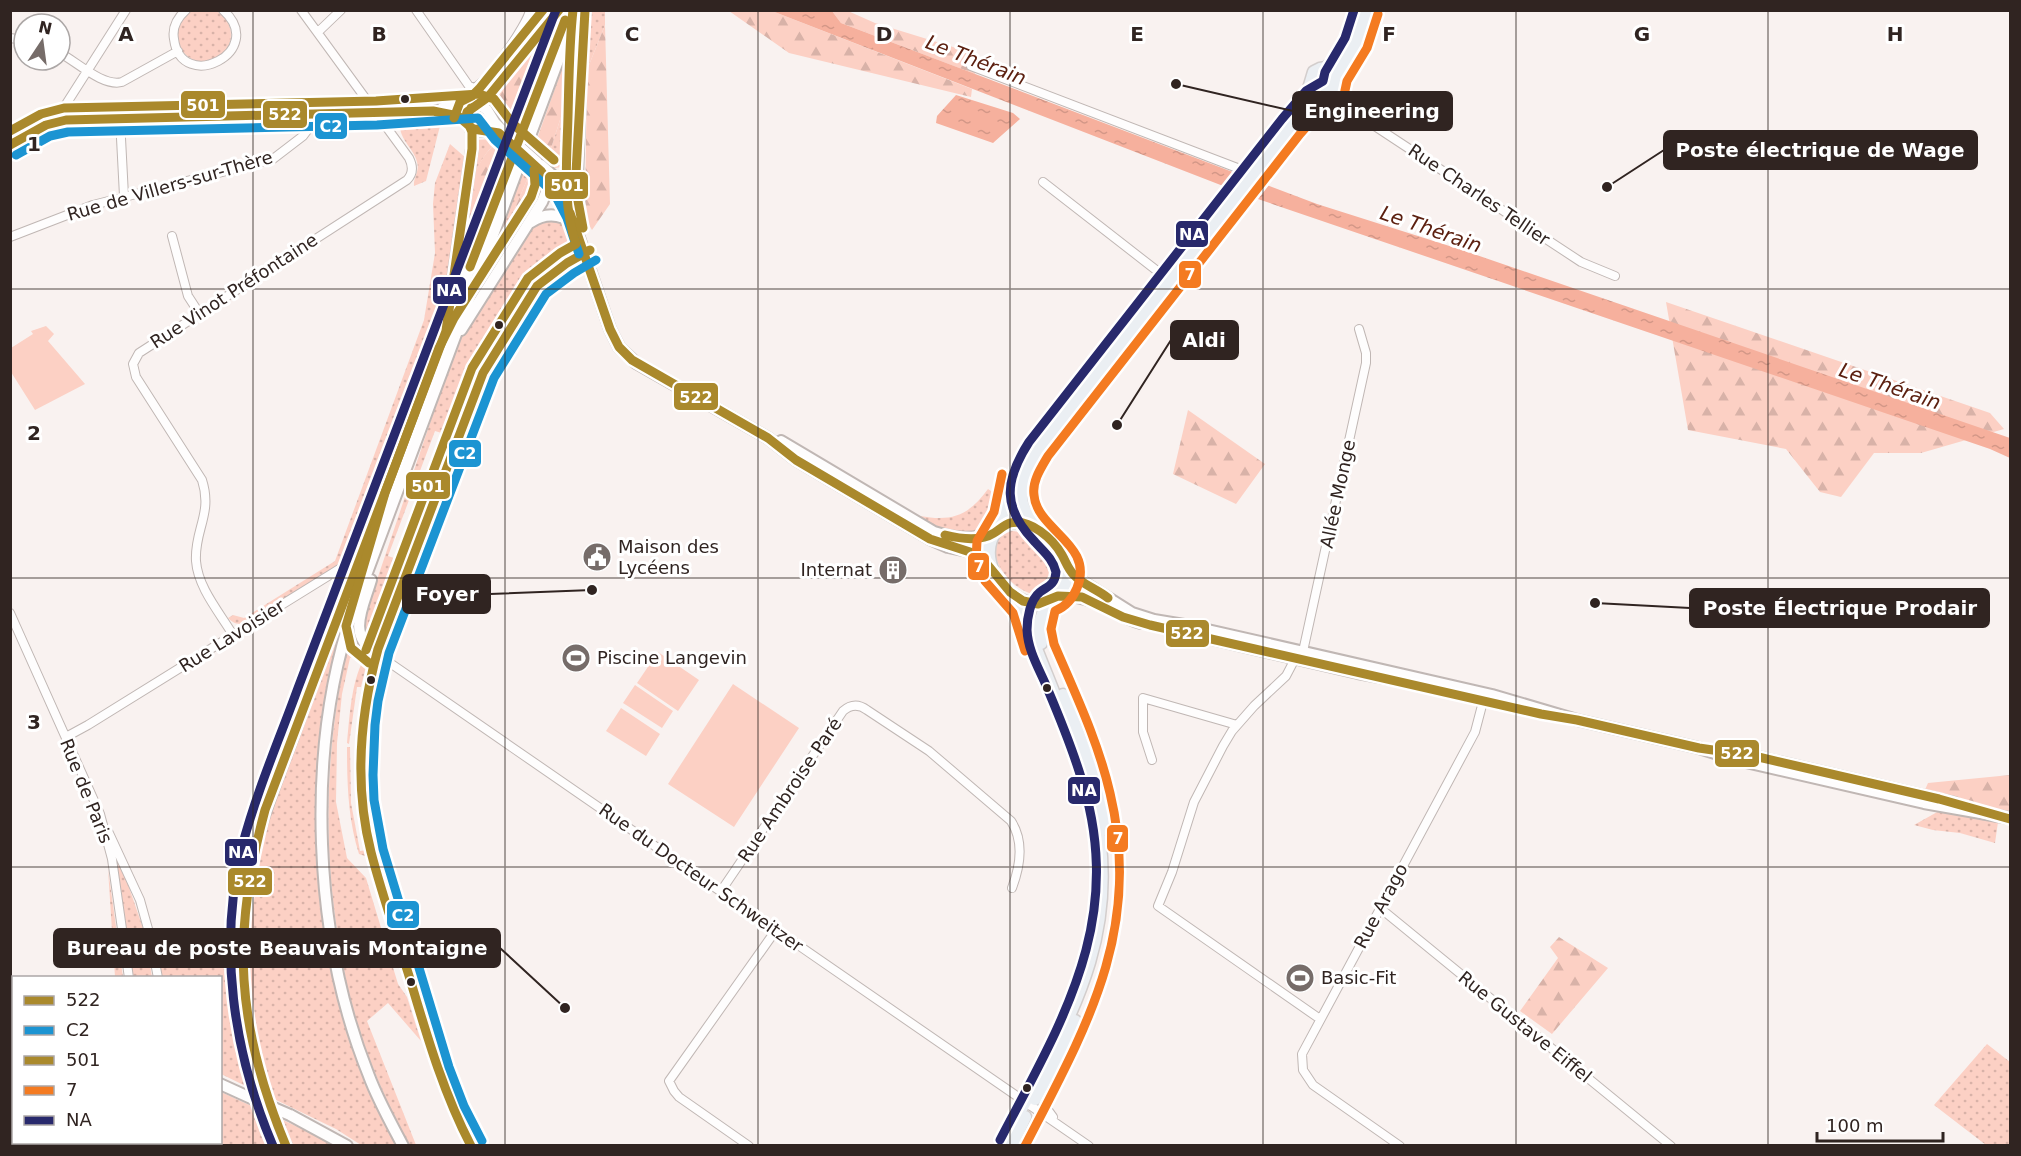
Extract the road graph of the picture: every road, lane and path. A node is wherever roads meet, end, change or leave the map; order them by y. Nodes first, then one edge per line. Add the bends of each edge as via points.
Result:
1 (126, 10) edge
2 (186, 10) edge
3 (223, 10) edge
4 (301, 10) edge
5 (341, 10) edge
6 (416, 10) edge
7 (530, 10) edge
8 (559, 10) edge
9 (569, 10) edge
10 (577, 10) edge
11 (585, 10) edge
12 (1365, 16) edge
13 (318, 32) junction
14 (178, 51) junction
15 (72, 60) edge
16 (971, 66) dead end
17 (1326, 68) junction
18 (88, 70) junction
19 (1337, 79) junction
20 (1312, 84) junction
21 (1324, 94) junction
22 (477, 106) junction
23 (1348, 106) junction
24 (433, 111) junction
25 (377, 113) junction
26 (489, 113) junction
27 (314, 115) junction
28 (120, 119) junction
29 (61, 121) junction
30 (468, 124) junction
31 (482, 129) junction
32 (508, 138) junction
33 (10, 145) edge
34 (543, 172) junction
35 (1248, 174) junction
36 (578, 178) junction
37 (1043, 182) dead end
38 (565, 188) junction
39 (124, 196) junction
40 (578, 223) junction
41 (527, 227) junction
42 (172, 236) dead end
43 (10, 237) edge
44 (587, 251) junction
45 (1615, 276) dead end
46 (1166, 278) junction
47 (199, 313) junction
48 (1359, 329) dead end
49 (446, 331) junction
50 (450, 352) junction
51 (396, 497) junction
52 (377, 514) junction
53 (998, 530) junction
54 (1044, 535) junction
55 (990, 566) junction
56 (1067, 566) junction
57 (1011, 593) junction
58 (1052, 599) junction
59 (10, 613) edge
60 (233, 635) junction
61 (377, 654) junction
62 (1299, 655) junction
63 (1485, 697) junction
64 (1237, 725) junction
65 (66, 737) junction
66 (1152, 760) dead end
67 (100, 814) junction
68 (2010, 818) edge
69 (1012, 888) dead end
70 (721, 891) junction
71 (1380, 908) junction
72 (776, 930) junction
73 (129, 976) edge
74 (158, 976) edge
75 (1320, 1019) junction
76 (222, 1084) edge
77 (1043, 1085) junction
78 (1028, 1103) junction
79 (1067, 1130) junction
80 (286, 1146) edge
81 (347, 1146) edge
82 (403, 1146) edge
83 (471, 1146) edge
84 (749, 1146) edge
85 (1001, 1146) edge
86 (1011, 1146) edge
87 (1089, 1146) edge
88 (1400, 1146) edge
89 (1671, 1146) edge

1 - 18 street
2 - 14 street via 174,27
3 - 14 street via 235,33 233,47 224,59 201,66
4 - 13 street
5 - 13 street
6 - 7 street via 471,87 482,83 527,21
8 - 22 street
9 - 49 street
10 - 50 street
11 - 36 street
12 - 17 main road via 1346,47
12 - 19 main road via 1354,49
13 - 25 street
14 - 18 street via 118,83 104,81
15 - 18 street
16 - 35 street
17 - 19 main road
17 - 20 main road via 1315,71
18 - 29 street via 63,109
19 - 21 main road via 1333,90
19 - 23 street, Rue Charles Tellier
20 - 21 main road
20 - 35 main road
21 - 23 street, Rue Charles Tellier
21 - 35 main road via 1306,108
22 - 24 street
22 - 26 street
22 - 30 street via 467,112
23 - 45 street, Rue Charles Tellier via 1581,262
24 - 25 street
24 - 30 street via 451,113
25 - 27 street
25 - 47 street, Rue Vinot Préfontaine via 409,158 409,177
26 - 31 street via 489,123
26 - 32 street
27 - 28 street
27 - 39 street, Rue de Villers-sur-Thère via 303,136 273,159
28 - 29 street
28 - 39 street
29 - 33 street
30 - 31 street
30 - 49 street via 472,149
31 - 32 street
32 - 34 street, bridge
34 - 38 street via 556,188
34 - 40 street
34 - 41 street via 544,198
35 - 46 main road
36 - 38 street
36 - 40 street
37 - 46 street
38 - 40 street
39 - 43 street, Rue de Villers-sur-Thère
40 - 41 street via 548,215
40 - 44 street
41 - 50 street
42 - 47 street via 188,296
44 - 53 street via 619,332 637,355 928,529 963,539 980,538
44 - 55 street via 613,335 632,360 759,433 796,460 930,540 972,552
44 - 61 street via 537,286 483,373
46 - 53 main road via 1021,461
46 - 54 main road via 1032,460 1023,481 1022,501 1027,516
47 - 60 street, Rue Vinot Préfontaine via 139,353 133,369 202,480 206,507 196,553 197,573
48 - 62 street, Allée Monge via 1367,360
49 - 52 street
50 - 51 street
51 - 61 street via 359,624 361,641
51 - 82 street via 353,610 339,659 325,747 322,825 328,906 345,1000 369,1076
52 - 60 street, Rue Lavoisier via 358,550 341,568
52 - 80 street via 265,810 247,885 242,960 247,1019 259,1072
53 - 54 main road via 1010,523 1023,523
53 - 55 main road via 988,549
54 - 56 main road
55 - 57 main road
56 - 58 main road via 1066,583
56 - 62 street via 1078,579 1137,615
57 - 58 main road via 1037,604
57 - 78 main road via 1025,612 1089,789 1098,828 1102,875 1098,925 1083,983
58 - 62 street via 1082,597 1133,620
58 - 77 main road via 1039,625 1040,639 1098,786 1107,837 1108,872 1105,922 1094,973
59 - 65 street, Rue de Paris
60 - 65 street, Rue Lavoisier
61 - 70 street, Rue du Docteur Schweitzer
61 - 83 street via 361,743 367,834 438,1071
62 - 63 street
62 - 64 street via 1286,676
63 - 68 street via 1737,760
63 - 71 street, Rue Arago via 1477,727
64 - 66 street via 1143,698 1142,727
64 - 75 street via 1198,794 1158,906
65 - 67 street, Rue de Paris
67 - 73 street, Rue de Paris via 112,859
67 - 74 street via 140,900
69 - 70 street, Rue Ambroise Paré via 1019,853 1011,821 929,751 856,705 843,711
70 - 72 street, Rue du Docteur Schweitzer
71 - 75 street, Rue Arago
71 - 89 street, Rue Gustave Eiffel
72 - 78 street, Rue du Docteur Schweitzer
72 - 84 street via 669,1081 680,1098
75 - 88 street, Rue Arago via 1302,1054 1305,1075 1318,1089
76 - 81 street, bridge
77 - 78 main road
77 - 79 street via 1046,1110
78 - 79 street, Rue du Docteur Schweitzer
78 - 85 main road
78 - 86 main road
79 - 87 street

